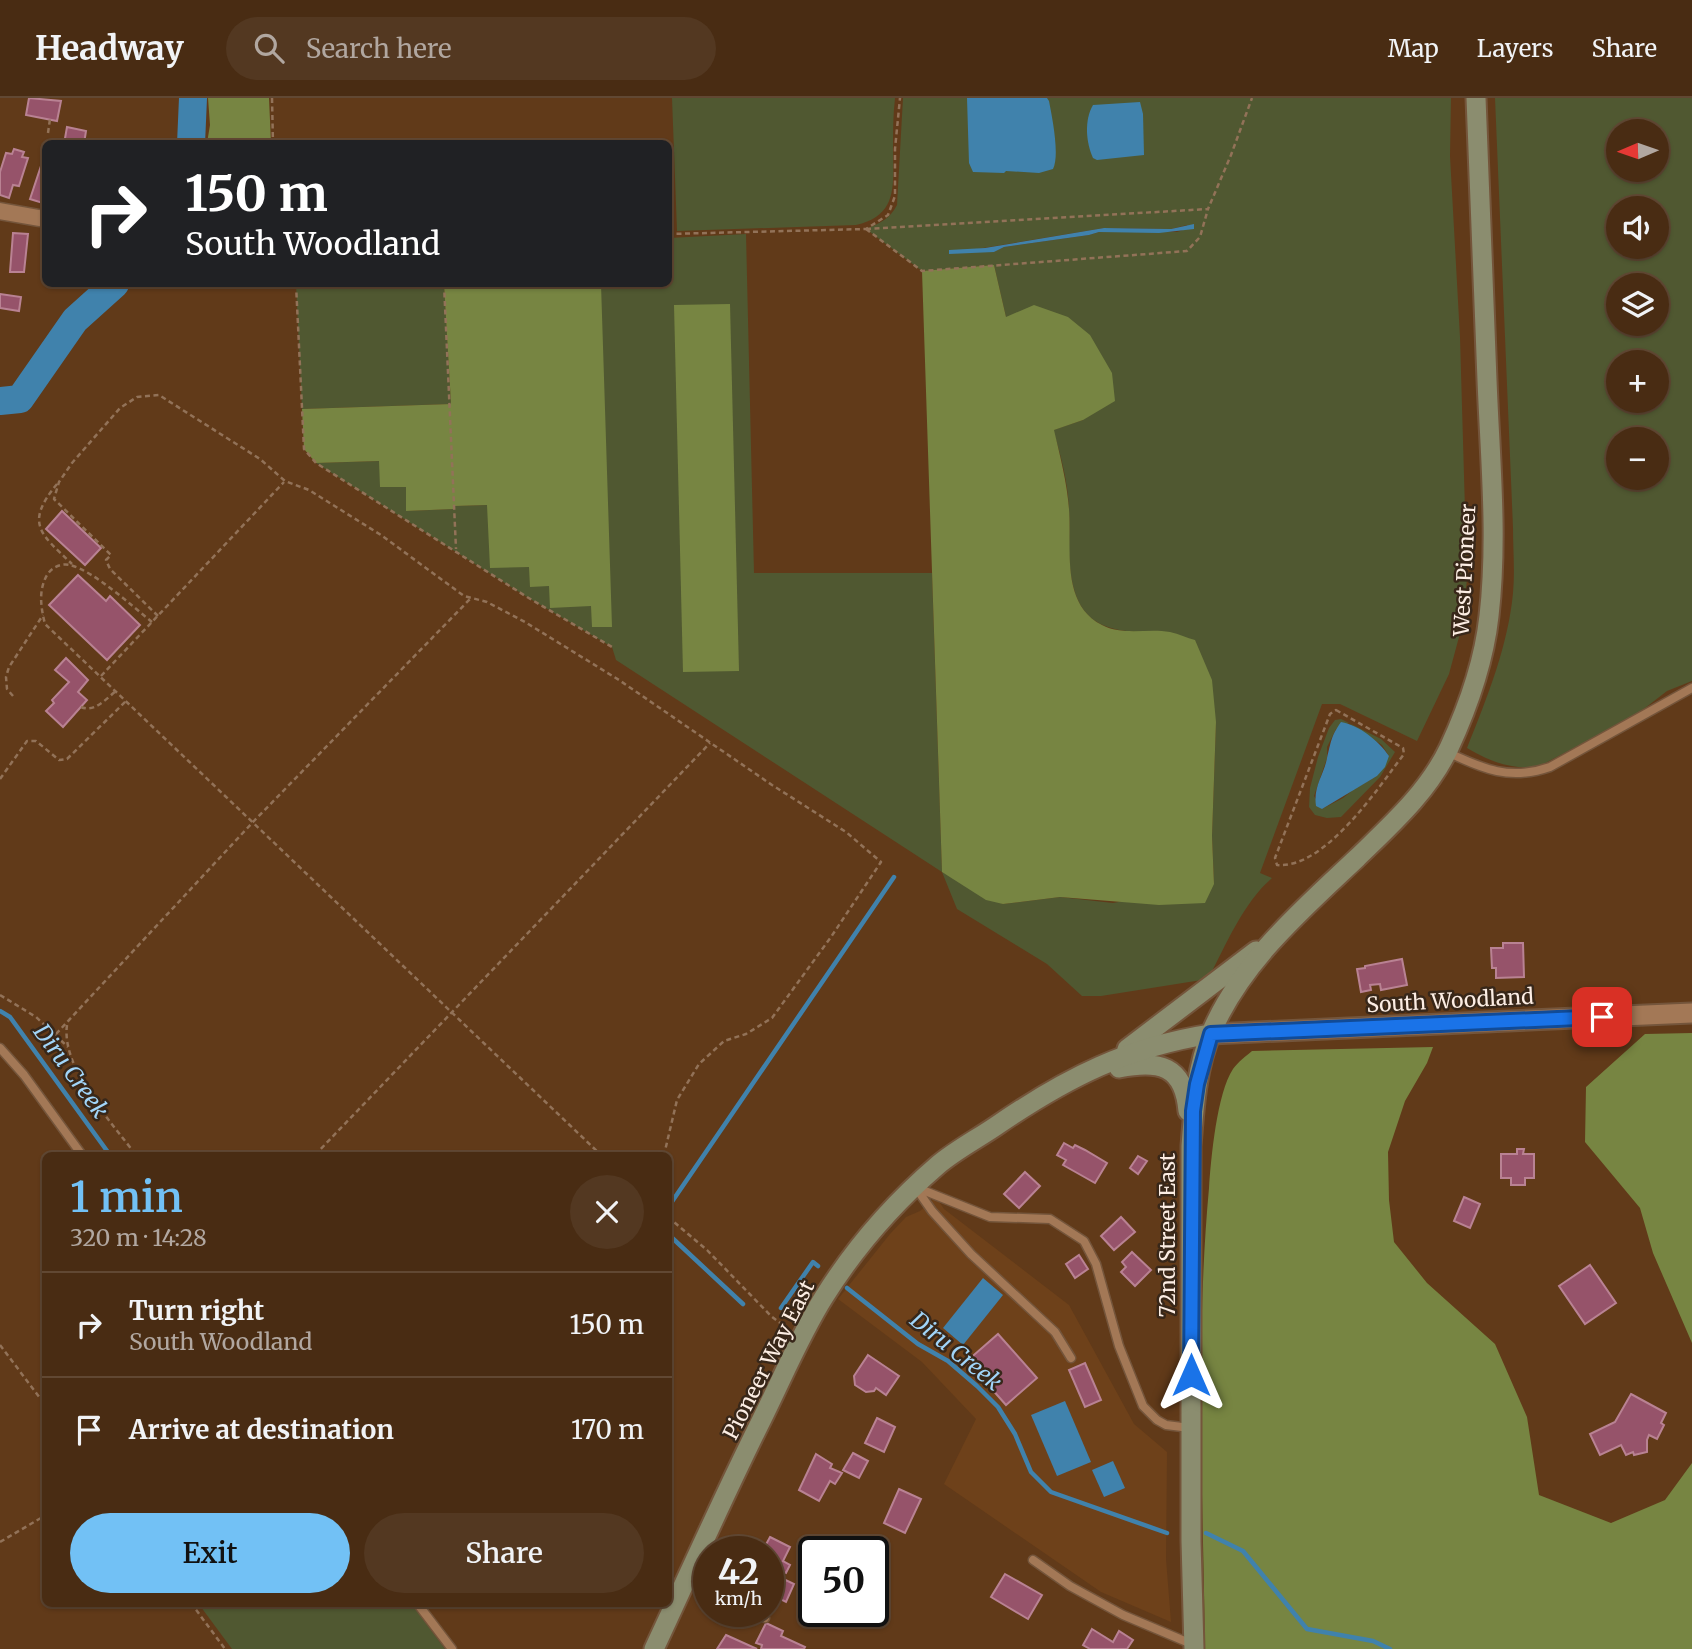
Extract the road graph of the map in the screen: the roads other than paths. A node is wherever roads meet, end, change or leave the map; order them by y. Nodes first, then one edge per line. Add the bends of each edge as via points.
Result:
1 (1476, 98) edge
2 (0, 211) edge
3 (39, 218) dead end
4 (1692, 688) edge
5 (1447, 752) junction
6 (1279, 933) junction
7 (1692, 1013) edge
8 (1211, 1034) junction
9 (0, 1048) edge
10 (1114, 1059) junction
11 (1077, 1076) junction
12 (1191, 1146) junction
13 (80, 1152) edge
14 (915, 1187) junction
15 (1071, 1358) dead end
16 (1190, 1428) junction
17 (1033, 1560) dead end
18 (688, 1576) junction
19 (693, 1579) edge
20 (420, 1607) edge
21 (1194, 1647) edge
22 (452, 1649) edge
23 (653, 1649) edge

1 - 5 main road, West Pioneer via 1492,576 1481,658
2 - 3 street
4 - 5 lane via 1533,773 1484,770
5 - 6 main road, West Pioneer via 1409,808
6 - 8 main road, West Pioneer via 1250,968
6 - 10 main road
7 - 8 street, South Woodland
8 - 10 main road, Pioneer Way East via 1170,1040
8 - 12 main road, 72nd Street East via 1197,1084
9 - 13 lane
10 - 11 main road, Pioneer Way East
11 - 12 main road via 1142,1063 1167,1068 1183,1087
11 - 14 main road, Pioneer Way East via 969,1143
12 - 16 main road, 72nd Street East
14 - 15 lane via 971,1254 1055,1332
14 - 16 lane via 990,1217 1050,1219 1084,1241 1096,1264 1119,1346 1143,1406 1166,1425
14 - 18 main road, Pioneer Way East via 823,1298
16 - 21 main road, 72nd Street East
17 - 21 lane via 1070,1587
18 - 19 lane
18 - 23 main road, Pioneer Way East
20 - 22 lane

